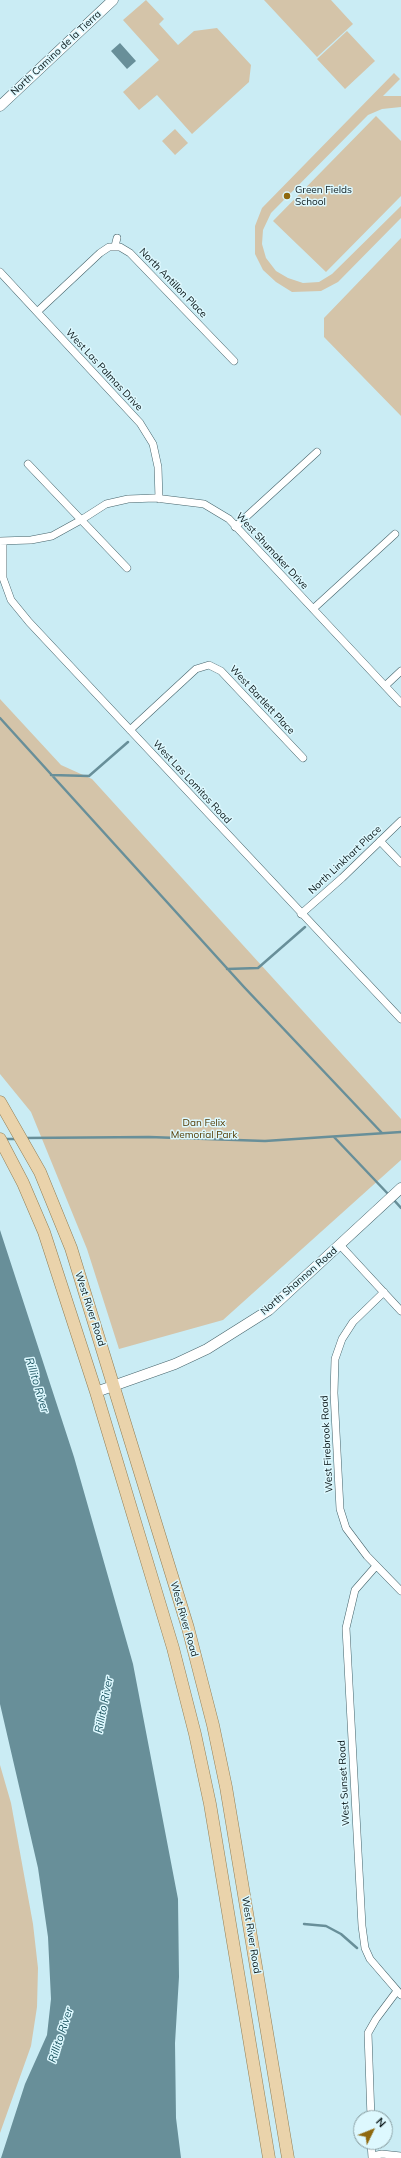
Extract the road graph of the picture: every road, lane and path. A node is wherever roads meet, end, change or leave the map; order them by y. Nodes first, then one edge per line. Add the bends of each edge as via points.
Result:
1 (112, 0) edge
2 (0, 106) edge
3 (117, 238) dead end
4 (115, 246) junction
5 (0, 272) edge
6 (37, 312) junction
7 (234, 361) dead end
8 (317, 452) dead end
9 (28, 464) dead end
10 (158, 499) junction
11 (81, 520) junction
12 (235, 527) junction
13 (395, 534) dead end
14 (2, 541) edge
15 (127, 568) dead end
16 (313, 609) junction
17 (401, 671) edge
18 (385, 686) junction
19 (401, 703) edge
20 (130, 730) junction
21 (304, 758) dead end
22 (401, 821) edge
23 (380, 842) junction
24 (401, 863) edge
25 (301, 914) junction
26 (401, 1019) edge
27 (0, 1102) edge
28 (0, 1139) edge
29 (399, 1190) edge
30 (340, 1245) junction
31 (384, 1292) junction
32 (401, 1311) edge
33 (114, 1386) junction
34 (96, 1392) junction
35 (376, 1566) junction
36 (401, 1591) edge
37 (399, 1993) edge
38 (270, 2048) junction
39 (251, 2050) junction
40 (371, 2110) edge
41 (401, 2156) edge
42 (372, 2157) edge
43 (269, 2158) edge
44 (288, 2158) edge

1 - 2 street, North Camino de la Tierra
3 - 4 street
4 - 6 street via 100,253
4 - 7 street, North Antillon Place via 130,253
5 - 6 street, West Las Palmas Drive
6 - 10 street, West Las Palmas Drive via 140,423 153,444 158,467
8 - 12 street
9 - 11 street
10 - 11 street, West Shumaker Drive via 128,499 106,504
10 - 12 street, West Shumaker Drive via 204,504 228,519
11 - 14 street, West Shumaker Drive via 52,536
11 - 15 street
12 - 16 street, West Shumaker Drive
13 - 16 street
14 - 20 street, West Las Lomitos Road via 3,578 11,600
16 - 18 street, West Shumaker Drive
17 - 18 street
18 - 19 street, West Shumaker Drive
20 - 21 street, West Bartlett Place via 206,662 221,670
20 - 25 street, West Las Lomitos Road
22 - 23 street, North Linkhart Place
23 - 24 street
23 - 25 street, North Linkhart Place
25 - 26 street, West Las Lomitos Road
27 - 33 main road, West River Road via 40,1172 71,1248
28 - 34 main road, West River Road via 44,1232
29 - 30 street, North Shannon Road
30 - 31 street
30 - 33 street, North Shannon Road via 269,1310 207,1349 175,1364
31 - 32 street
31 - 35 street, West Firebrook Road via 353,1322 342,1339 334,1366 340,1509 346,1528
33 - 34 street, North Shannon Road
33 - 38 main road, West River Road via 188,1628 213,1725 226,1787
34 - 39 main road, West River Road via 173,1648 195,1734 210,1804
35 - 36 street, West Firebrook Road
35 - 37 street, West Sunset Road via 355,1590 346,1628 362,1926 365,1948 370,1959
37 - 40 street via 376,2018 368,2033
38 - 39 main road
38 - 44 main road, West River Road
39 - 43 main road, West River Road
41 - 42 street via 382,2154

